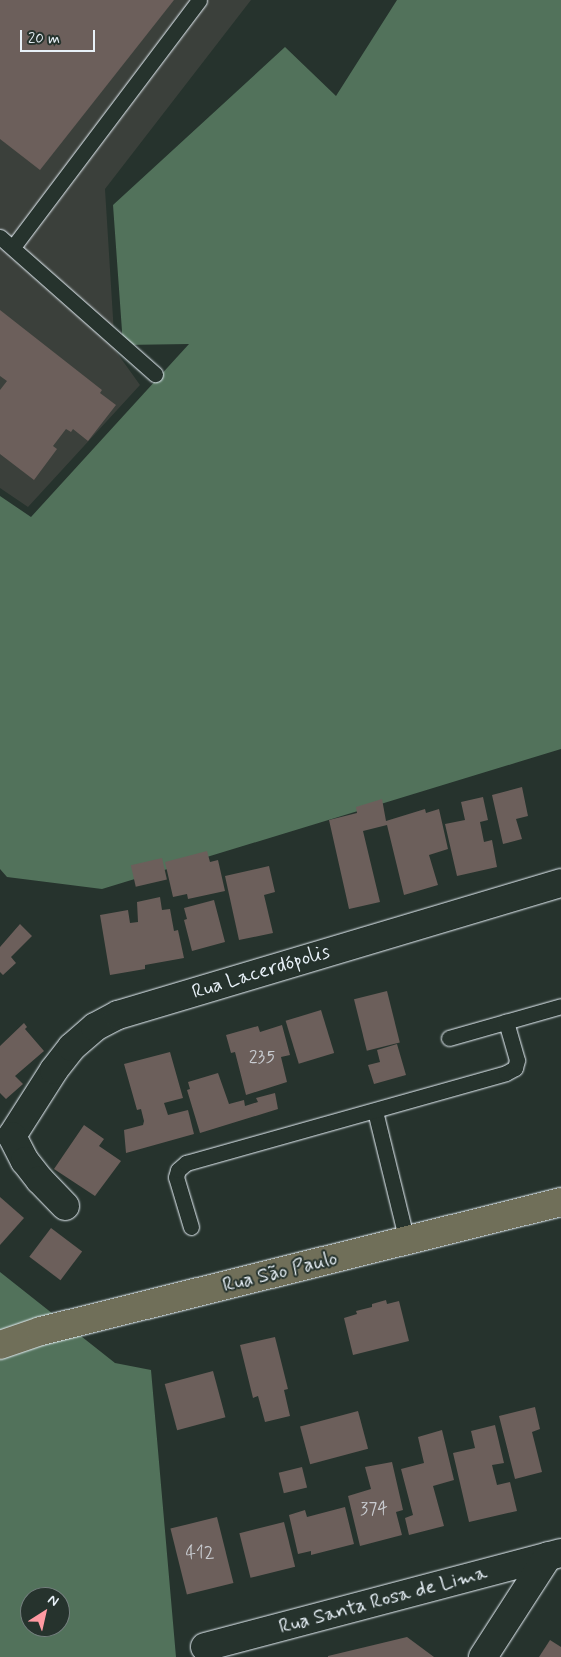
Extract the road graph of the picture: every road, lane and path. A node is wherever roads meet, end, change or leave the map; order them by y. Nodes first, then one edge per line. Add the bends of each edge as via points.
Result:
1 (199, 0) edge
2 (0, 237) edge
3 (13, 247) junction
4 (155, 374) dead end
5 (561, 882) edge
6 (561, 1006) edge
7 (506, 1022) junction
8 (449, 1038) dead end
9 (375, 1111) junction
10 (6, 1136) edge
11 (561, 1202) edge
12 (65, 1206) dead end
13 (191, 1227) dead end
14 (407, 1241) junction
15 (0, 1345) edge
16 (555, 1554) edge
17 (205, 1647) dead end
18 (483, 1657) edge

1 - 3 lane
2 - 3 lane
3 - 4 lane
5 - 10 street, Rua Lacerdópolis via 118,1015 95,1027 72,1047
6 - 7 lane
7 - 8 lane
7 - 9 lane via 517,1060 515,1068
9 - 13 lane via 186,1163 178,1170 176,1178
9 - 14 lane
10 - 12 street
11 - 14 main road, Rua São Paulo
14 - 15 main road, Rua São Paulo
16 - 17 street, Rua Santa Rosa de Lima
16 - 18 street

